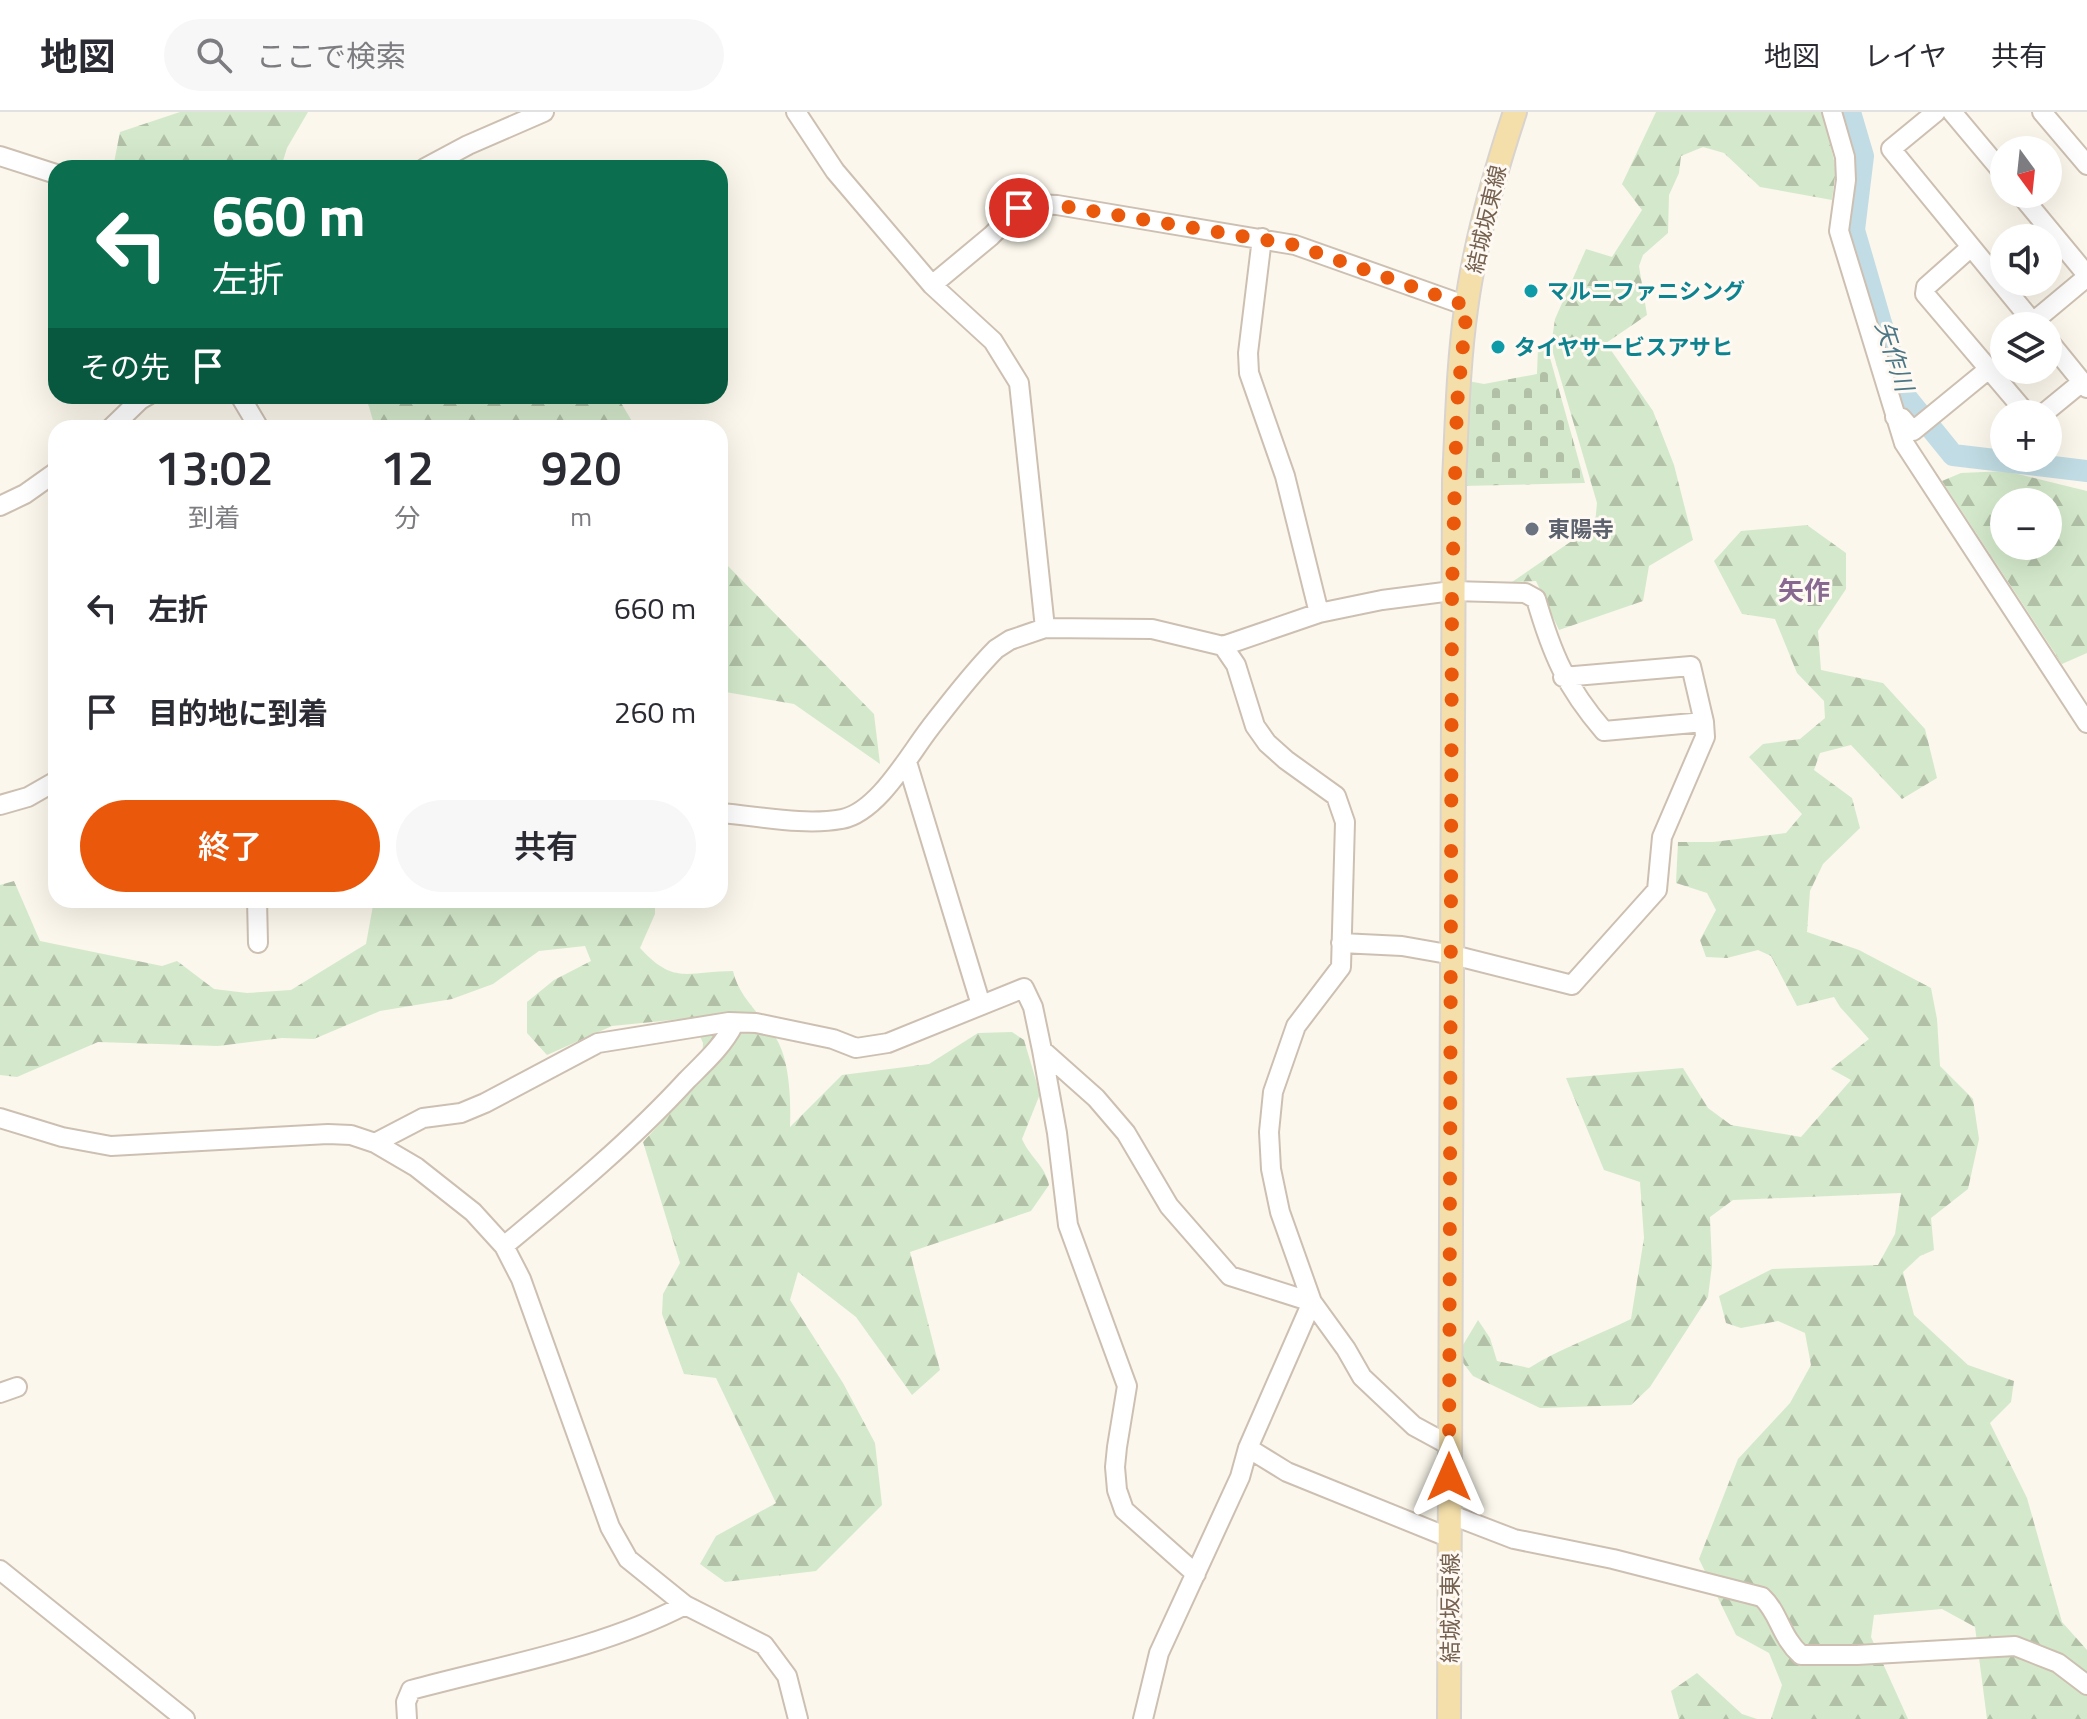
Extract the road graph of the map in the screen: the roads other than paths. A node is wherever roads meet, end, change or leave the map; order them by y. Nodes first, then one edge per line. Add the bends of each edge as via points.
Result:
1 (544, 112) edge
2 (796, 112) edge
3 (1515, 112) edge
4 (1832, 112) edge
5 (1936, 112) edge
6 (1952, 112) edge
7 (2042, 112) edge
8 (0, 156) edge
9 (1990, 157) edge
10 (440, 160) edge
11 (2087, 165) edge
12 (48, 171) edge
13 (2031, 208) edge
14 (1262, 238) junction
15 (1971, 247) junction
16 (2087, 276) edge
17 (932, 285) junction
18 (1467, 306) junction
19 (2024, 312) edge
20 (2047, 312) edge
21 (2062, 357) edge
22 (1990, 368) joint
23 (2003, 384) edge
24 (2085, 385) edge
25 (2016, 400) edge
26 (2062, 401) edge
27 (136, 404) edge
28 (1895, 417) junction
29 (119, 420) edge
30 (48, 478) edge
31 (0, 506) edge
32 (1452, 591) junction
33 (1319, 613) junction
34 (1045, 628) junction
35 (1223, 646) junction
36 (1563, 677) junction
37 (1704, 722) junction
38 (2087, 723) edge
39 (907, 762) junction
40 (48, 786) edge
41 (0, 805) edge
42 (728, 814) edge
43 (257, 908) edge
44 (258, 943) dead end
45 (1341, 943) junction
46 (1453, 955) junction
47 (981, 1005) junction
48 (734, 1024) junction
49 (1042, 1050) junction
50 (0, 1118) edge
51 (375, 1143) junction
52 (504, 1246) junction
53 (1312, 1302) junction
54 (1449, 1445) junction
55 (1248, 1448) junction
56 (1449, 1514) junction
57 (1450, 1538) junction
58 (0, 1570) edge
59 (1196, 1574) junction
60 (685, 1605) junction
61 (2087, 1685) edge
62 (185, 1719) edge
63 (407, 1719) edge
64 (798, 1719) edge
65 (1143, 1719) edge
66 (1449, 1719) edge

1 - 10 street
2 - 17 street via 835,171
3 - 18 main road, 結城坂東線 via 1493,184
4 - 28 street via 1845,157 1839,231
5 - 15 street via 1891,149
6 - 9 street
7 - 11 street
8 - 12 street
13 - 16 street
14 - 17 street via 1032,204 1019,208
14 - 18 street via 1309,249
14 - 33 street via 1249,373 1285,476
15 - 19 street
15 - 22 street via 1926,287 1925,294
16 - 20 street
17 - 34 street via 993,341 1019,383
18 - 32 main road, 結城坂東線 via 1457,404
21 - 24 street
22 - 28 street via 1913,431
23 - 25 street
24 - 26 street
27 - 29 street
28 - 38 street via 1915,463
30 - 31 street
32 - 33 street
32 - 36 street via 1525,593 1536,599
32 - 46 main road, 結城坂東線
33 - 35 street
34 - 35 street via 1152,629
34 - 39 street via 996,649
35 - 45 street via 1267,743 1336,796 1345,822
36 - 37 street via 1604,731
36 - 37 street via 1691,666
37 - 46 street via 1705,737 1662,837 1657,890 1572,985
39 - 42 street via 867,806 844,818
39 - 47 street
40 - 41 street
43 - 44 street
45 - 46 street
45 - 53 street via 1341,967 1296,1026 1273,1092 1269,1132 1280,1212
46 - 54 main road, 結城坂東線
47 - 48 street via 888,1043 856,1048 756,1023
47 - 49 street via 1024,988
48 - 51 street via 598,1043 485,1103 461,1113 423,1118
48 - 52 street via 668,1102
49 - 53 street via 1126,1133 1169,1206 1230,1276
49 - 59 street via 1068,1225 1127,1386 1116,1457 1117,1490 1124,1510
50 - 51 street via 111,1146 328,1134
51 - 52 street via 473,1212
52 - 60 street via 521,1279 610,1527 628,1559
53 - 54 street via 1362,1377 1414,1426
53 - 55 street
54 - 56 main road, 結城坂東線
55 - 57 street via 1287,1472
55 - 59 street
56 - 57 main road, 結城坂東線
56 - 61 street via 1514,1539 1762,1597 1787,1642 1801,1655 2015,1646 2058,1663
57 - 66 main road, 結城坂東線
58 - 62 street
59 - 65 street via 1159,1653
60 - 63 street via 589,1643 411,1690
60 - 64 street via 764,1645 787,1676

